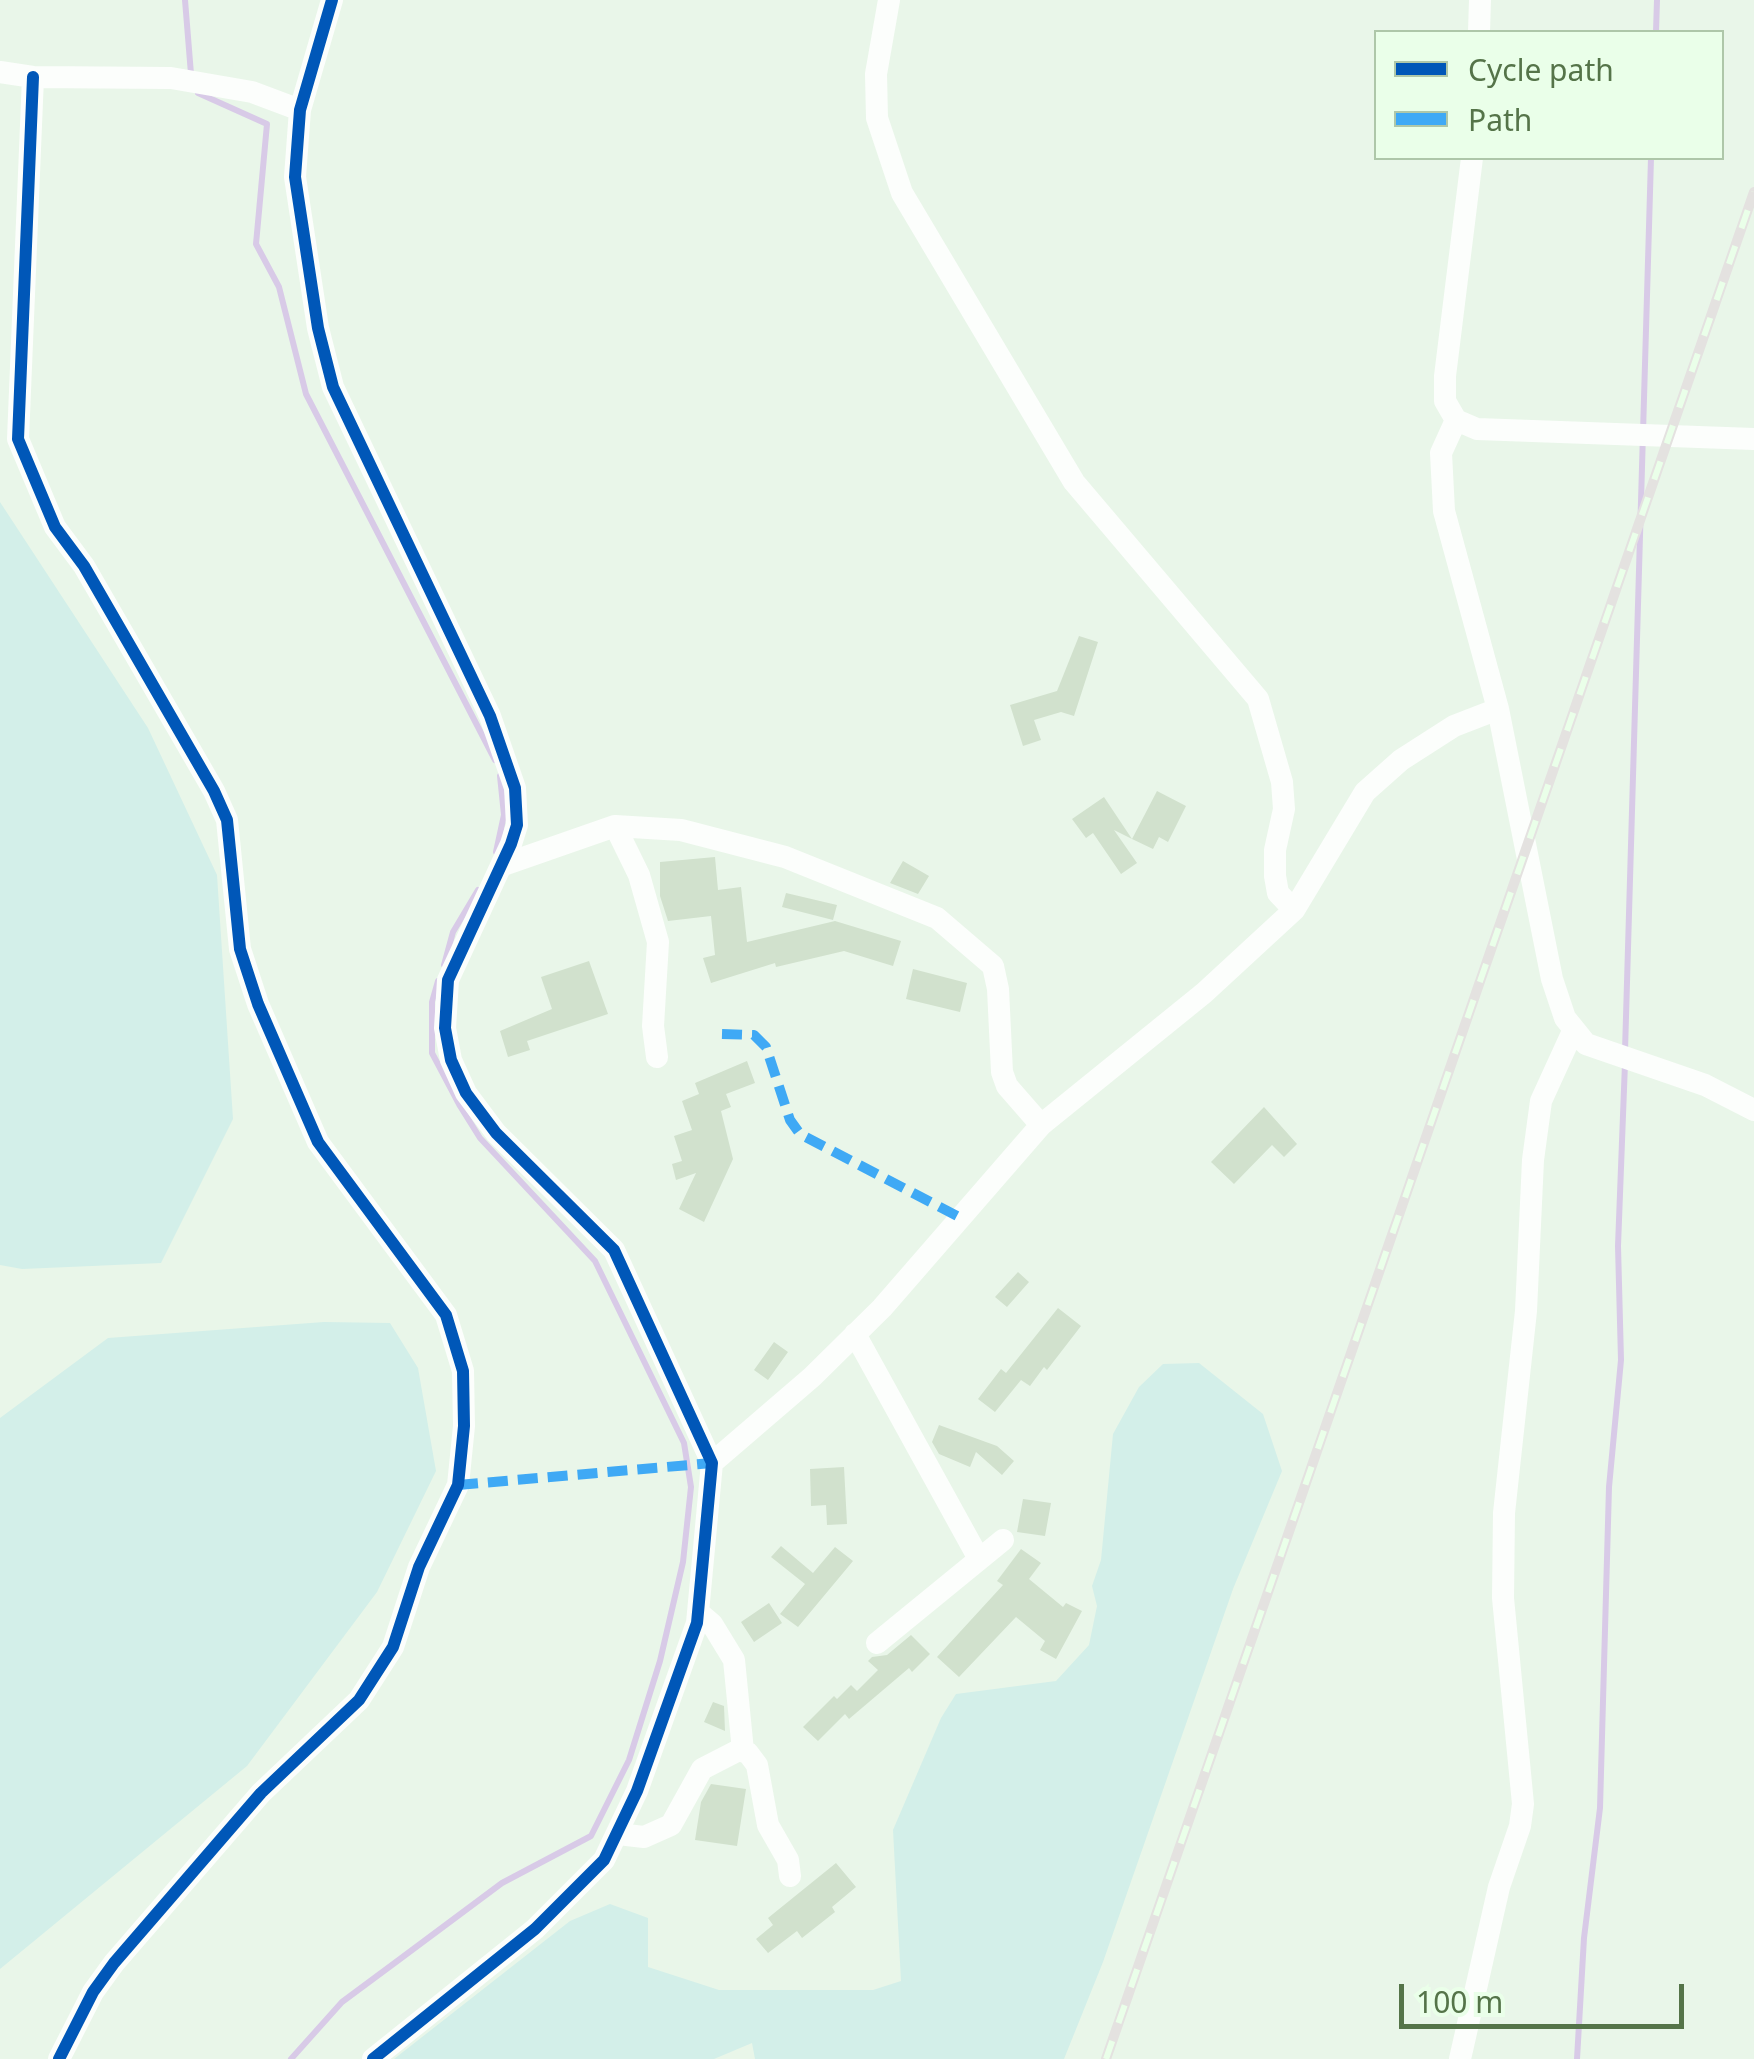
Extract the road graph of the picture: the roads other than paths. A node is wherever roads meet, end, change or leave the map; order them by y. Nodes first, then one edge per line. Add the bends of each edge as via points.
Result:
1 (332, 0) edge
2 (890, 0) edge
3 (1480, 0) edge
4 (1479, 30) edge
5 (0, 72) edge
6 (33, 77) junction
7 (300, 110) junction
8 (1472, 160) edge
9 (1456, 420) junction
10 (1754, 438) edge
11 (1498, 709) junction
12 (615, 826) junction
13 (503, 865) junction
14 (1294, 910) junction
15 (1574, 1030) junction
16 (657, 1056) dead end
17 (1754, 1110) edge
18 (1041, 1124) junction
19 (856, 1334) junction
20 (712, 1463) junction
21 (1003, 1540) dead end
22 (978, 1559) junction
23 (698, 1612) junction
24 (877, 1643) dead end
25 (743, 1751) junction
26 (618, 1834) junction
27 (790, 1876) dead end
28 (59, 2059) edge
29 (374, 2059) edge
30 (1460, 2059) edge

1 - 7 street
2 - 14 street via 876,74 877,118 902,194 1074,482 1258,700 1282,782 1275,876 1278,893
3 - 4 street
5 - 6 street
6 - 7 street via 171,78 252,92
6 - 28 street via 18,439 54,527 84,566 214,791 227,820 240,948 258,1004 318,1142 446,1315 463,1371 464,1426 458,1485 419,1567 393,1647 359,1700 261,1793 114,1963
7 - 13 street via 296,206 329,372 511,768 517,825
8 - 9 street via 1445,376 1445,401
9 - 10 street via 1477,428
9 - 11 street via 1440,453 1444,511
11 - 14 street via 1454,726 1365,792
11 - 15 street via 1552,979
12 - 13 street
12 - 16 street via 640,875 658,942 652,1026
12 - 18 street via 681,830 786,857 937,918 992,966 1002,1072
13 - 20 street via 448,980 451,1060 496,1132 614,1250
14 - 18 street via 1204,993
15 - 17 street via 1611,1056 1705,1085
15 - 30 street via 1539,1116 1504,1513 1503,1598 1520,1826 1498,1887
18 - 19 street
19 - 20 street
19 - 22 street
20 - 23 street
21 - 22 street
22 - 24 street
23 - 25 street via 734,1660
23 - 26 street via 671,1703
25 - 26 street via 702,1769 671,1825 644,1837
25 - 27 street via 757,1765 768,1825
26 - 29 street via 604,1860 535,1929

